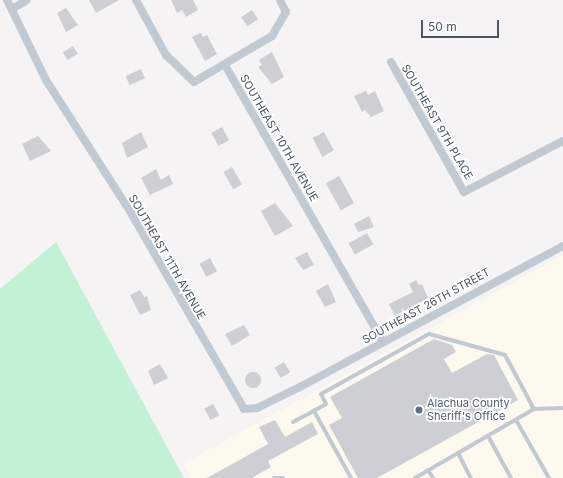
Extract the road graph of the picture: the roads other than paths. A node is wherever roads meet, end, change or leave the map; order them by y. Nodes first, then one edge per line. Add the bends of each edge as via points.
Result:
1 (7, 0) edge
2 (27, 0) edge
3 (136, 0) edge
4 (280, 0) edge
5 (12, 10) junction
6 (391, 62) dead end
7 (225, 65) junction
8 (563, 141) edge
9 (563, 246) edge
10 (383, 342) junction
11 (300, 387) joint
12 (563, 408) edge
13 (534, 409) junction
14 (314, 411) junction
15 (516, 420) junction
16 (293, 422) dead end
17 (488, 436) junction
18 (458, 454) junction
19 (428, 470) junction
20 (274, 478) edge
21 (282, 478) edge
22 (351, 478) edge
23 (415, 478) edge
24 (433, 478) edge
25 (471, 478) edge
26 (510, 478) edge
27 (549, 478) edge

1 - 5 street, SOUTHEAST 11TH AVENUE
2 - 5 street
3 - 7 street via 166,55 194,82
4 - 7 street via 286,12 272,36
5 - 11 street, SOUTHEAST 11TH AVENUE via 46,80 131,213 244,408 257,408
6 - 8 street, SOUTHEAST 9TH PLACE via 464,192
7 - 10 street, SOUTHEAST 10TH AVENUE
9 - 10 street, SOUTHEAST 26TH STREET
10 - 11 street, SOUTHEAST 26TH STREET
12 - 13 lane
13 - 14 lane via 505,355 429,334 321,394 326,404
13 - 15 lane
14 - 16 lane
14 - 22 lane
15 - 17 lane
15 - 27 lane
17 - 18 lane
17 - 26 lane
18 - 19 lane
18 - 25 lane
19 - 23 lane
19 - 24 lane
20 - 21 lane

